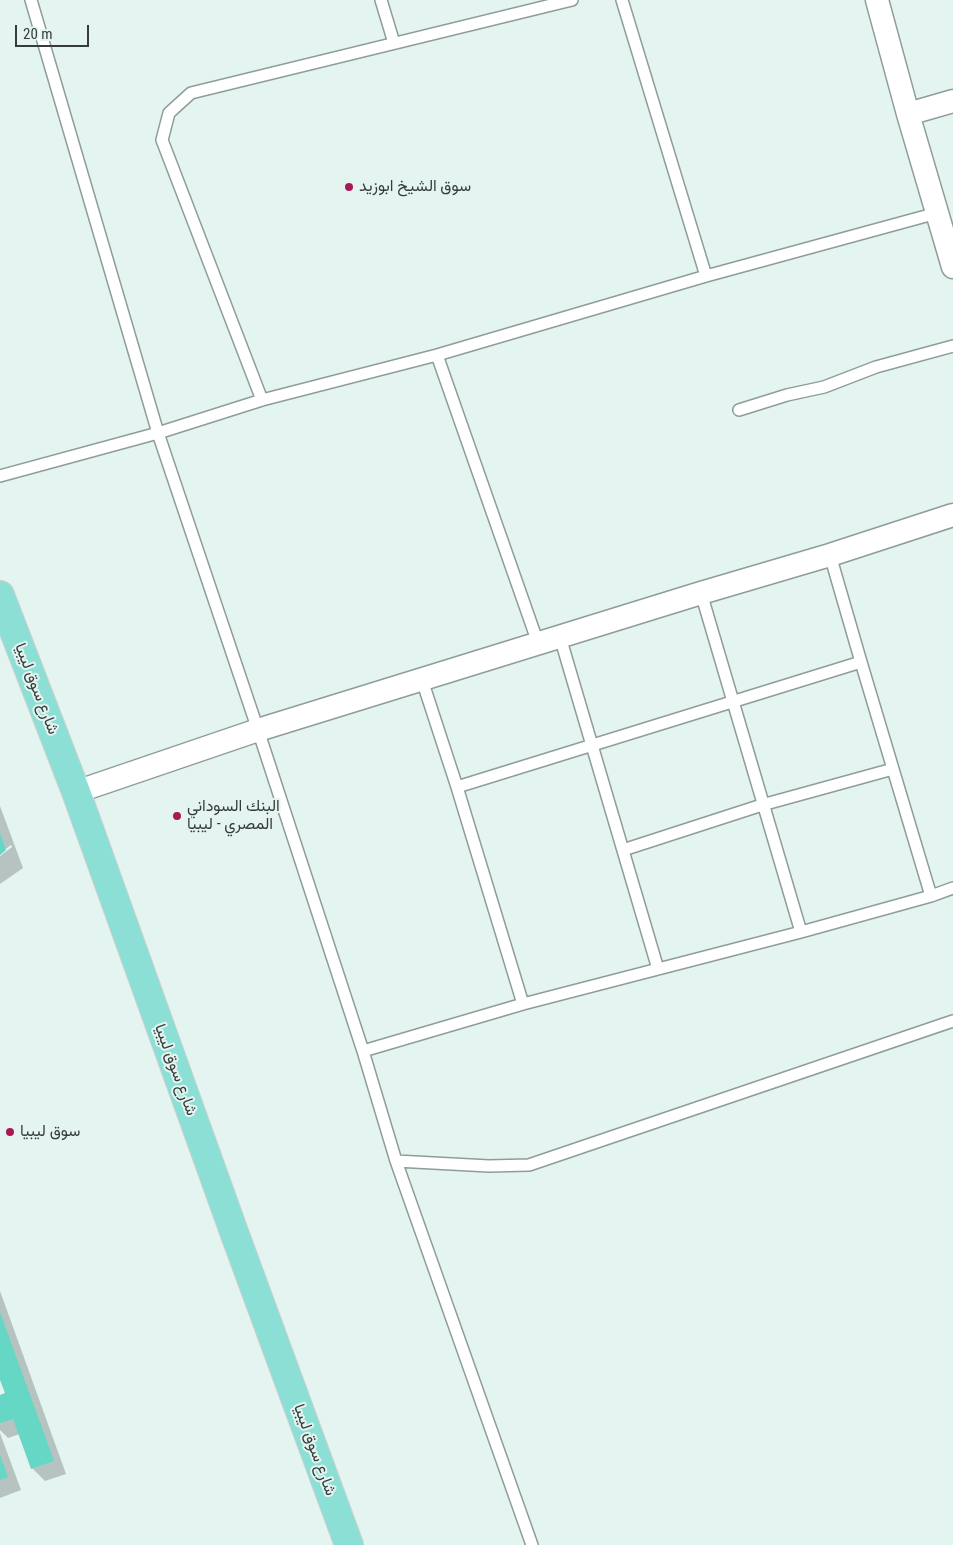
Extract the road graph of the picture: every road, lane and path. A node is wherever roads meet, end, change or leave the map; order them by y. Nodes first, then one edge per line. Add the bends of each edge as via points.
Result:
1 (31, 0) edge
2 (381, 0) edge
3 (572, 0) edge
4 (622, 0) edge
5 (877, 0) edge
6 (394, 43) junction
7 (953, 101) edge
8 (908, 114) junction
9 (937, 213) junction
10 (953, 267) edge
11 (706, 276) junction
12 (953, 346) edge
13 (437, 355) junction
14 (262, 400) junction
15 (739, 410) dead end
16 (158, 433) junction
17 (0, 476) edge
18 (953, 515) edge
19 (830, 554) junction
20 (701, 593) junction
21 (0, 595) edge
22 (560, 637) junction
23 (538, 644) junction
24 (860, 662) junction
25 (422, 680) junction
26 (732, 702) junction
27 (258, 730) junction
28 (592, 745) junction
29 (894, 769) junction
30 (457, 786) junction
31 (76, 792) junction
32 (762, 805) junction
33 (623, 850) junction
34 (953, 888) edge
35 (931, 896) junction
36 (801, 932) junction
37 (658, 969) junction
38 (523, 1004) junction
39 (953, 1021) edge
40 (363, 1051) junction
41 (396, 1161) junction
42 (349, 1545) edge
43 (532, 1545) edge

1 - 16 lane
2 - 6 lane
3 - 6 lane
4 - 11 lane
5 - 8 street
6 - 14 lane via 191,93 169,113 162,140
7 - 8 street
8 - 9 street
9 - 10 street
9 - 11 lane
11 - 13 lane
12 - 15 lane
13 - 14 lane
13 - 23 lane
14 - 16 lane
16 - 17 lane
16 - 27 lane
18 - 19 street
19 - 20 street
19 - 24 lane
20 - 22 street
20 - 26 lane
21 - 31 main road, شارع سوق ليبيا
22 - 23 street
22 - 28 lane
23 - 25 street
24 - 26 lane
24 - 29 lane
25 - 27 street
25 - 30 lane
26 - 28 lane
26 - 32 lane
27 - 31 street
27 - 40 lane
28 - 30 lane
28 - 33 lane
29 - 32 lane
29 - 35 lane
30 - 38 lane
31 - 42 main road, شارع سوق ليبيا
32 - 33 lane
32 - 36 lane
33 - 37 lane
34 - 35 lane
35 - 36 lane
36 - 37 lane
37 - 38 lane
38 - 40 lane
39 - 41 lane via 530,1165
40 - 41 lane
41 - 43 lane

